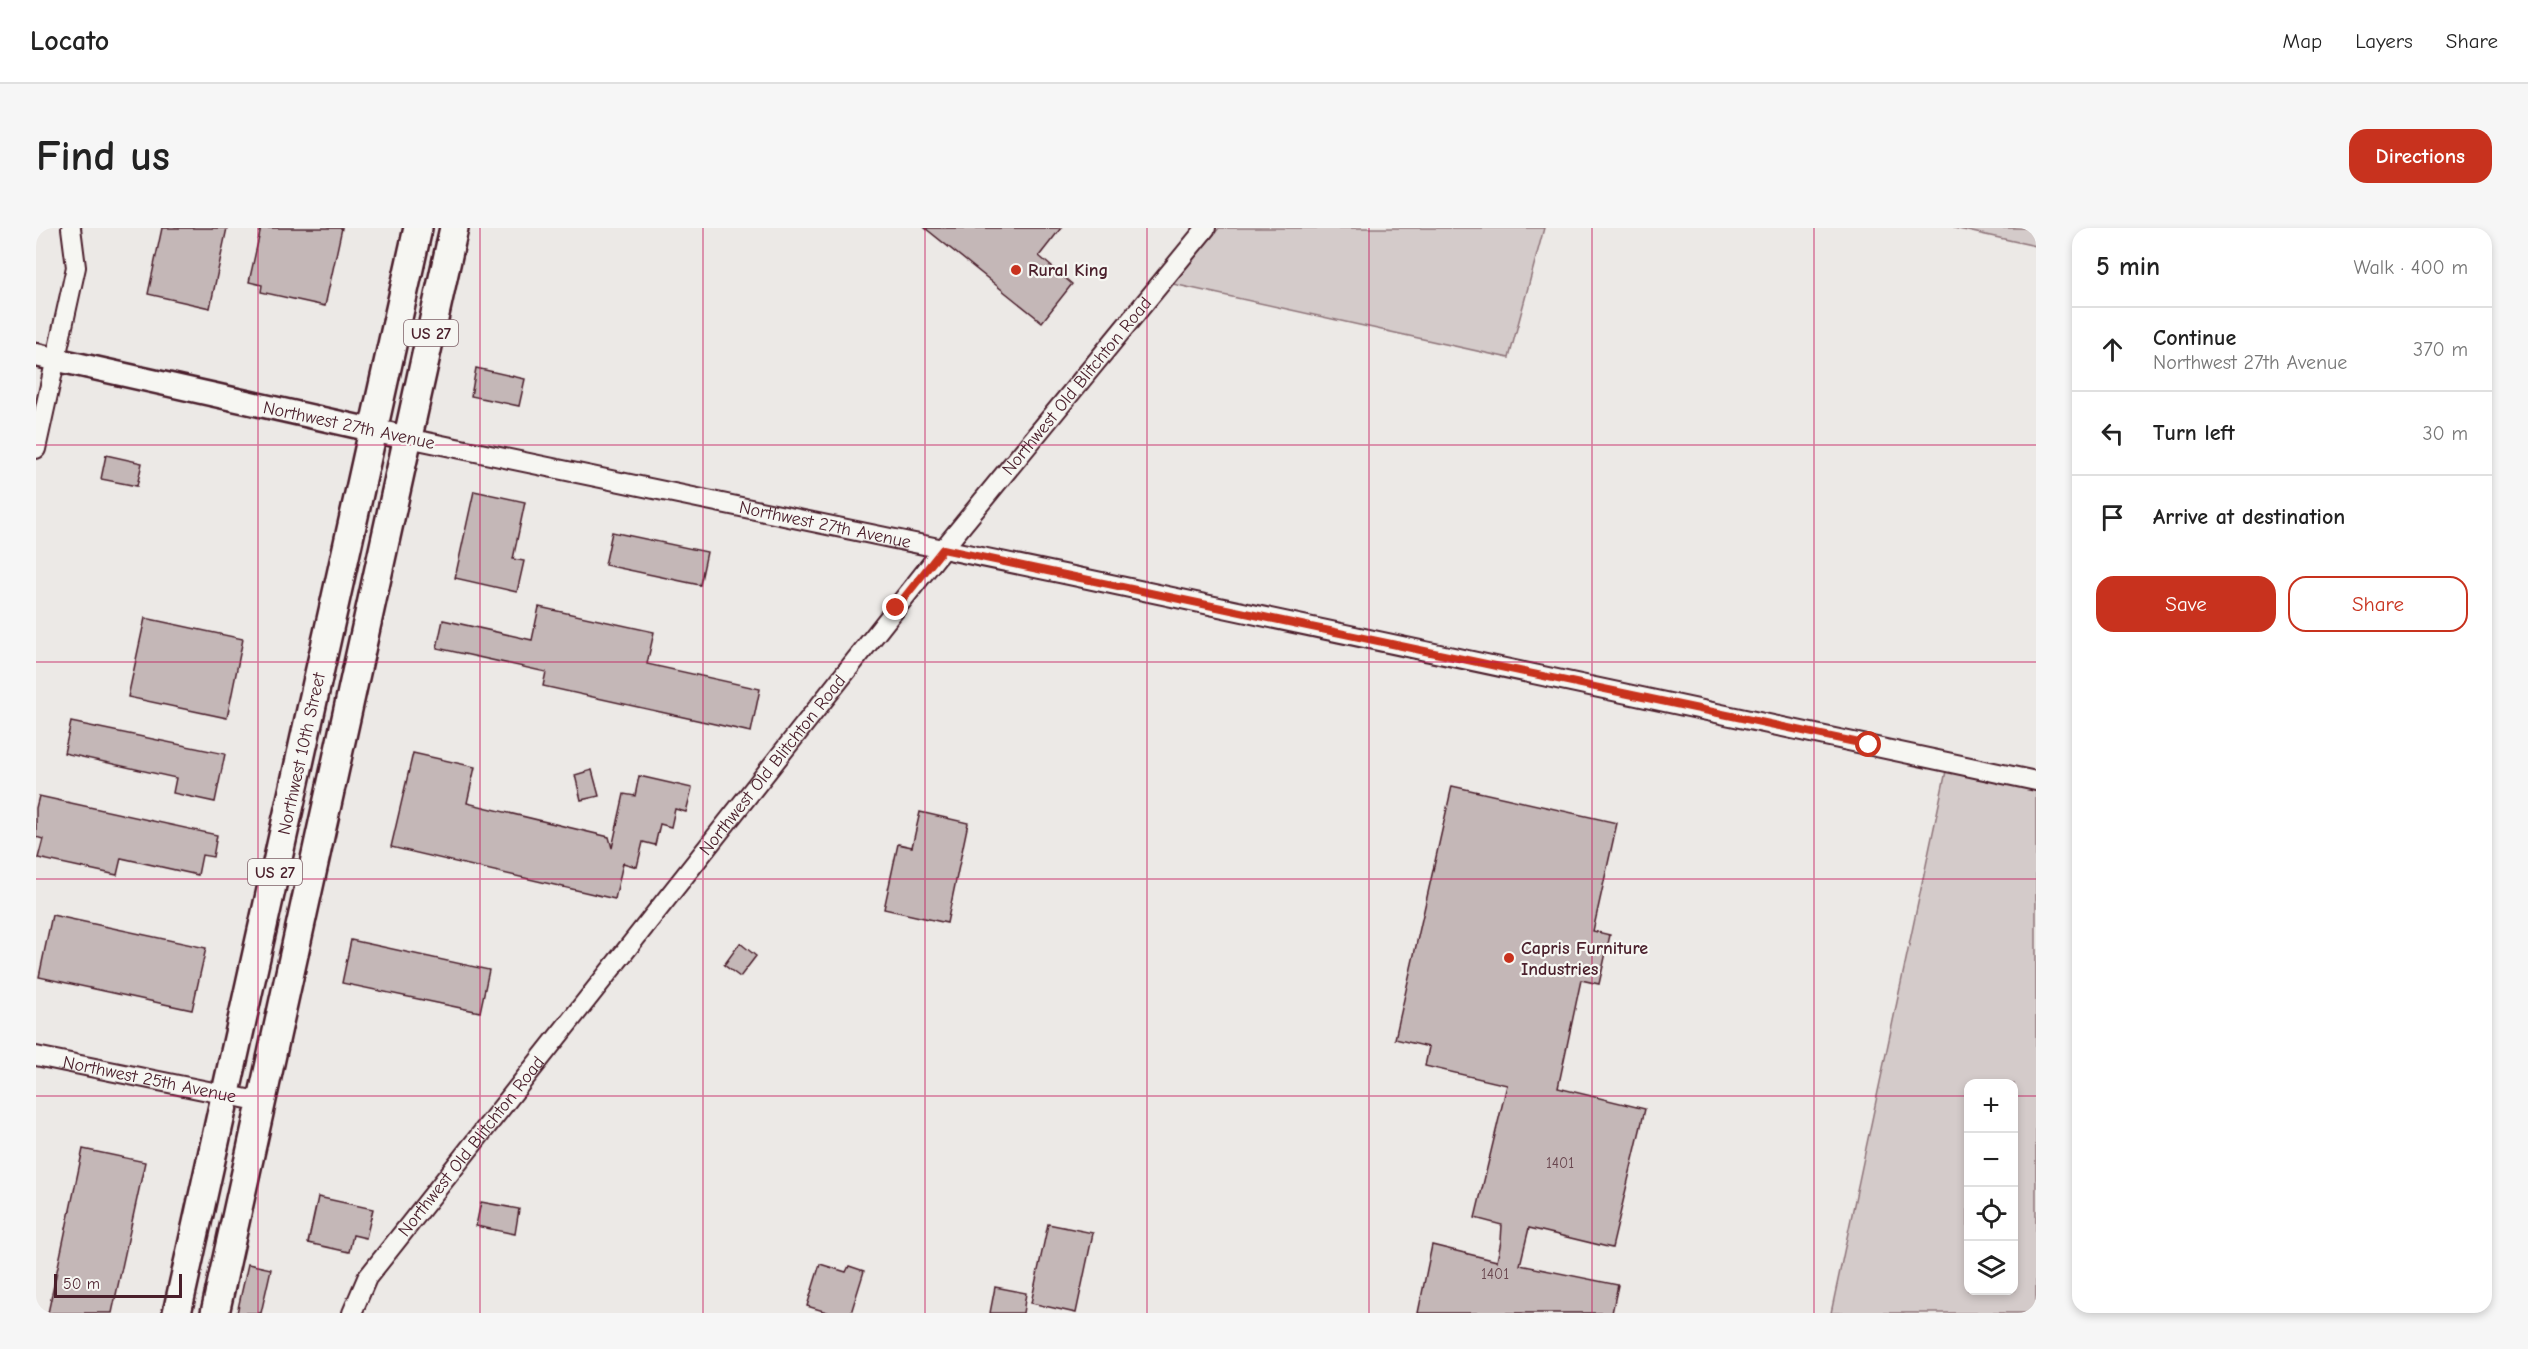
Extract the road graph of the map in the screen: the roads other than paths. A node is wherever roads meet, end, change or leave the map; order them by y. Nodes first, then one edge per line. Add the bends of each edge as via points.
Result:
1 (71, 228) edge
2 (418, 228) edge
3 (454, 228) edge
4 (1206, 228) edge
5 (46, 357) edge
6 (372, 431) junction
7 (408, 438) junction
8 (36, 449) edge
9 (943, 549) junction
10 (302, 748) junction
11 (339, 756) junction
12 (2036, 781) edge
13 (36, 1056) edge
14 (225, 1095) junction
15 (262, 1102) junction
16 (177, 1313) edge
17 (215, 1313) edge
18 (352, 1313) edge

1 - 5 street via 76,267
2 - 6 highway, Northwest 10th Street / US 27
3 - 7 highway, Northwest 10th Street / US 27
4 - 9 street, Northwest Old Blitchton Road
5 - 6 main road, Northwest 27th Avenue
5 - 8 street
6 - 7 main road, Northwest 27th Avenue
6 - 10 highway, Northwest 10th Street / US 27
7 - 9 street, Northwest 27th Avenue
7 - 11 highway, Northwest 10th Street / US 27
9 - 12 street, Northwest 27th Avenue
9 - 18 street, Northwest Old Blitchton Road via 367,1278
10 - 11 highway
10 - 14 highway, Northwest 10th Street / US 27
11 - 15 highway, Northwest 10th Street / US 27
13 - 14 street, Northwest 25th Avenue
14 - 15 street, Northwest 25th Avenue
14 - 16 highway, Northwest 10th Street / US 27
15 - 17 highway, Northwest 10th Street / US 27

